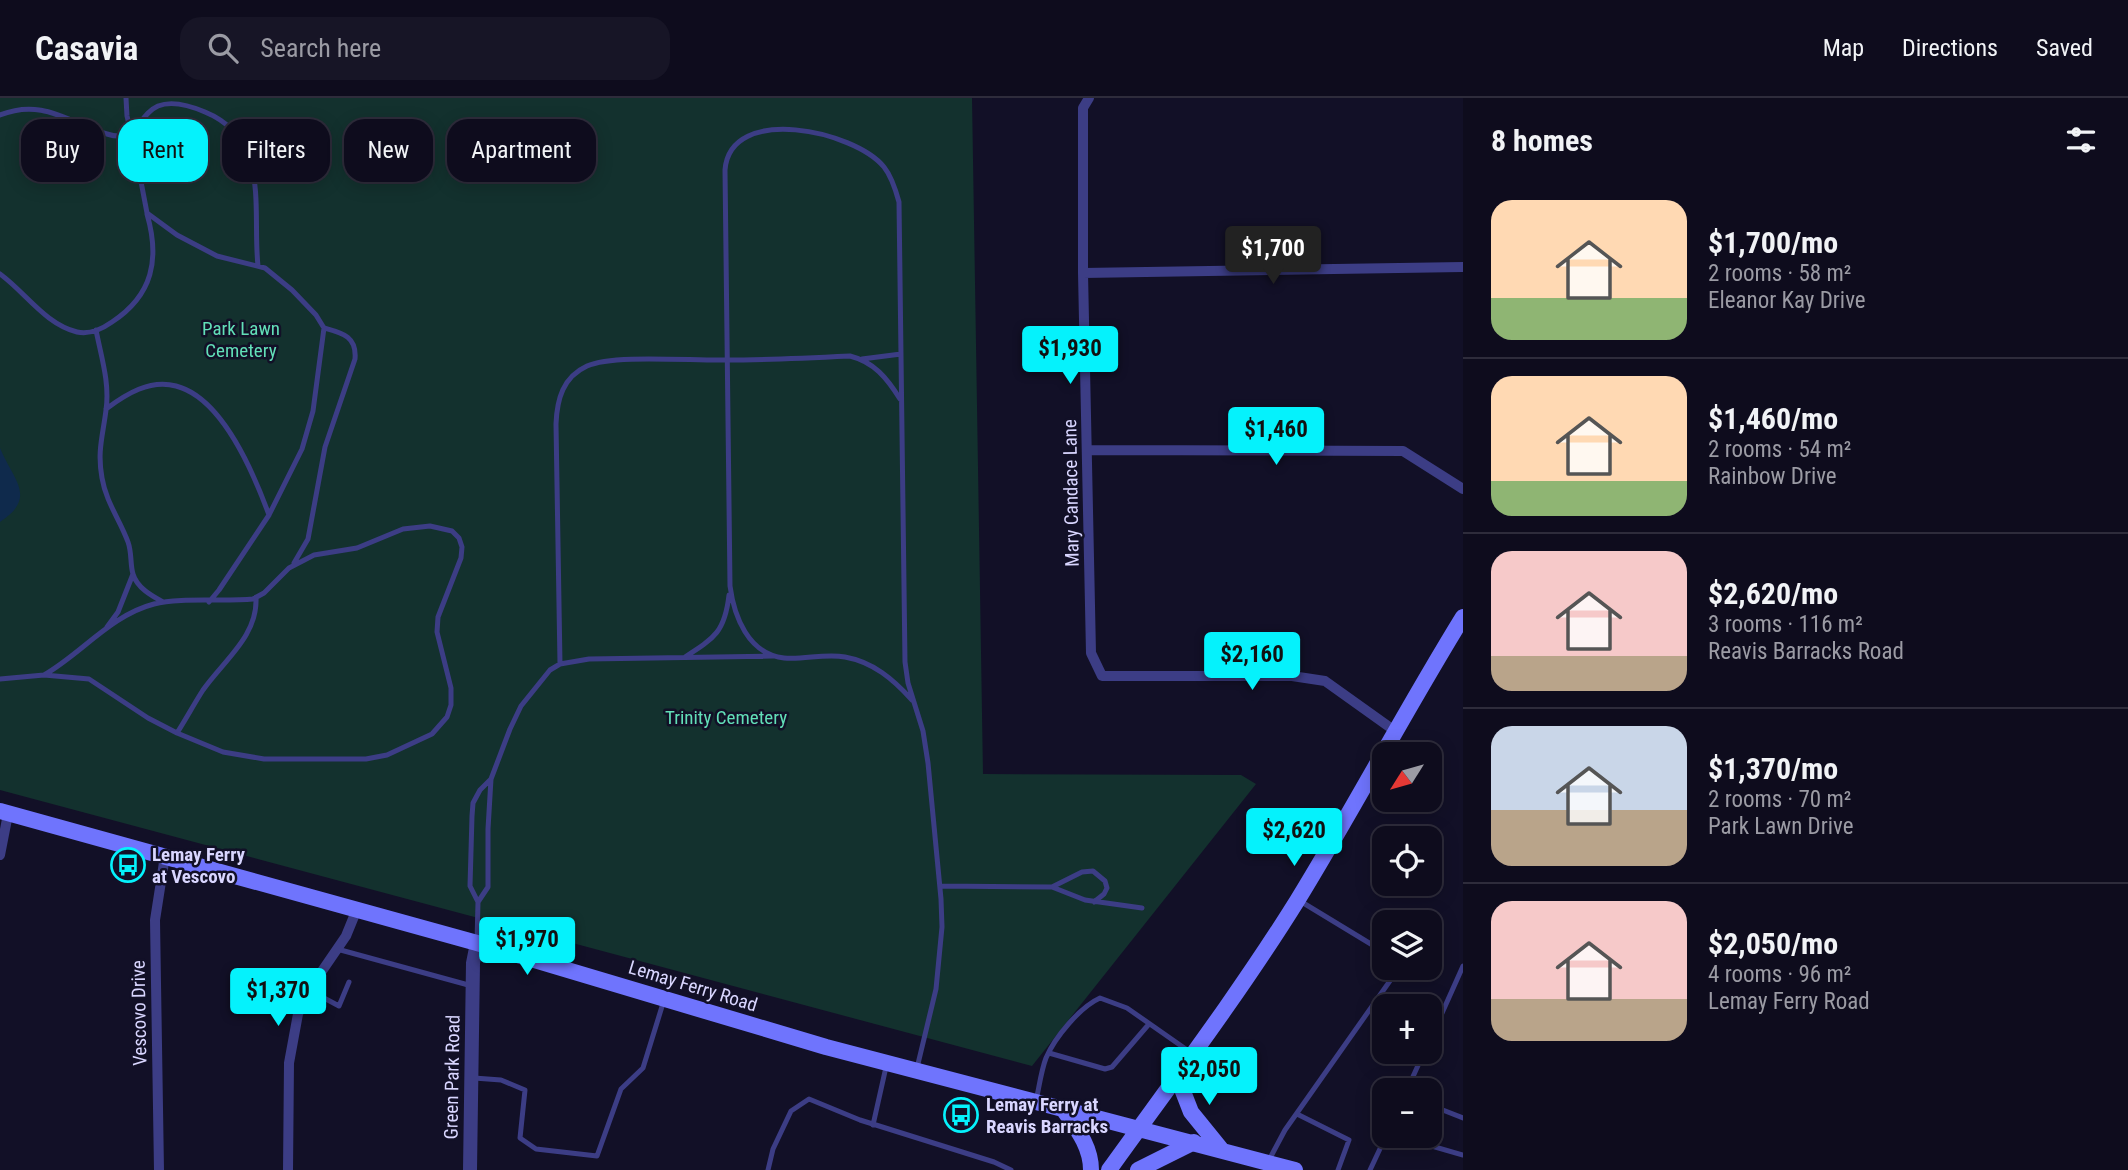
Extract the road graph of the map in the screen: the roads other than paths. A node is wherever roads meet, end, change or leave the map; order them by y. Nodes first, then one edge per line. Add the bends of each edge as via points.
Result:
1 (126, 98) edge
2 (1089, 98) edge
3 (0, 115) edge
4 (128, 119) edge
5 (145, 119) edge
6 (118, 136) edge
7 (141, 182) edge
8 (147, 213) junction
9 (258, 266) junction
10 (1463, 267) edge
11 (1083, 273) junction
12 (0, 274) edge
13 (324, 328) junction
14 (96, 330) junction
15 (901, 354) junction
16 (862, 359) junction
17 (728, 360) junction
18 (901, 402) junction
19 (106, 409) junction
20 (1088, 450) junction
21 (1463, 489) edge
22 (269, 515) junction
23 (292, 565) junction
24 (133, 574) junction
25 (730, 586) junction
26 (256, 597) junction
27 (209, 602) junction
28 (165, 603) junction
29 (1463, 618) edge
30 (103, 632) junction
31 (775, 656) junction
32 (685, 657) junction
33 (559, 664) junction
34 (44, 675) junction
35 (0, 679) edge
36 (912, 700) junction
37 (1395, 731) junction
38 (177, 733) junction
39 (491, 779) junction
40 (4, 813) edge
41 (0, 855) edge
42 (165, 856) junction
43 (940, 886) junction
44 (1052, 887) junction
45 (1298, 899) junction
46 (478, 902) junction
47 (1094, 902) junction
48 (1142, 908) dead end
49 (358, 909) junction
50 (477, 943) junction
51 (1372, 945) edge
52 (337, 949) junction
53 (1463, 966) edge
54 (1391, 980) edge
55 (349, 982) dead end
56 (472, 986) junction
57 (309, 990) junction
58 (664, 999) junction
59 (1442, 1013) edge
60 (1149, 1024) junction
61 (1049, 1054) junction
62 (1192, 1054) junction
63 (887, 1064) junction
64 (917, 1071) junction
65 (1177, 1076) junction
66 (471, 1078) junction
67 (1036, 1102) junction
68 (1063, 1109) junction
69 (1442, 1110) edge
70 (1297, 1114) junction
71 (1463, 1118) edge
72 (873, 1125) junction
73 (1139, 1128) junction
74 (1194, 1142) junction
75 (1380, 1148) edge
76 (1439, 1148) edge
77 (1220, 1149) junction
78 (1463, 1155) edge
79 (1267, 1166) edge
80 (159, 1170) edge
81 (288, 1170) edge
82 (470, 1170) edge
83 (768, 1170) edge
84 (1011, 1170) edge
85 (1091, 1170) edge
86 (1108, 1170) edge
87 (1138, 1170) edge
88 (1296, 1170) edge
89 (1338, 1170) edge
90 (1370, 1170) edge

1 - 4 lane
2 - 11 street, Mary Candace Lane via 1083,108
3 - 6 lane via 23,103 38,103
5 - 9 lane via 157,107 178,104 210,114 239,137 255,172
7 - 8 lane
8 - 9 lane via 217,256
8 - 14 lane via 154,248 142,293 120,317
9 - 13 lane via 292,289
10 - 11 street
11 - 20 street, Mary Candace Lane
12 - 14 lane via 59,325 78,332
13 - 22 lane via 308,430
13 - 23 lane via 349,337 356,349 355,359 325,447 308,539
14 - 19 lane via 105,372
15 - 16 lane
15 - 17 lane via 899,202 885,168 848,142 823,133 768,130 741,141 726,157
15 - 18 lane
16 - 17 lane
16 - 18 lane via 881,373
17 - 25 lane
17 - 33 lane via 607,360 574,374 562,388 556,424
18 - 36 lane via 905,662
19 - 22 lane via 148,386 176,385 190,392 205,403 240,450
19 - 24 lane via 100,434 101,476 129,543
20 - 21 street via 1403,451
20 - 37 street, Mary Candace Lane via 1091,653 1102,676 1292,676 1325,681
22 - 27 lane
23 - 26 lane
23 - 38 lane via 314,555 357,548 403,529 430,526 452,531 462,547 461,558 438,617 437,632 451,688 447,717 432,734 407,747 366,759 242,756
24 - 28 lane via 149,594
24 - 30 lane via 118,612
25 - 31 lane via 740,626 753,642
25 - 32 lane via 724,622 707,642
26 - 27 lane
26 - 38 lane via 252,627
27 - 28 lane
28 - 30 lane via 140,610
29 - 37 main road
30 - 34 lane
31 - 32 lane
31 - 36 lane via 858,660 883,672
32 - 33 lane
33 - 39 lane via 521,706
34 - 35 lane
34 - 38 lane via 89,679
36 - 43 lane via 928,763
37 - 45 main road
39 - 46 lane via 488,887
39 - 46 lane via 480,790 472,816 470,886
40 - 41 street
40 - 42 main road, Lemay Ferry Road
42 - 49 main road, Lemay Ferry Road
42 - 80 street, Vescovo Drive via 155,920
43 - 44 lane
43 - 64 lane via 942,927 936,989
44 - 47 lane
44 - 47 lane via 1093,871 1107,888
45 - 51 lane
45 - 62 main road
46 - 50 lane
47 - 48 lane
49 - 50 main road, Lemay Ferry Road
49 - 52 street
50 - 56 street, Green Park Road
50 - 58 main road, Lemay Ferry Road
52 - 56 lane
52 - 57 street
53 - 59 lane
54 - 70 lane
55 - 57 lane via 339,1006
56 - 66 street, Green Park Road
57 - 81 street via 296,1024 289,1063
58 - 63 main road, Lemay Ferry Road
58 - 66 lane via 643,1068 621,1088 597,1156 536,1149 520,1138 525,1090 501,1080
60 - 61 lane via 1112,1067
60 - 61 lane via 1127,1008 1100,998 1071,1021
60 - 62 lane
61 - 67 lane
62 - 65 main road
63 - 64 main road, Lemay Ferry Road
63 - 72 lane
64 - 67 main road, Lemay Ferry Road
65 - 73 main road
65 - 77 main road via 1191,1112
66 - 82 street, Green Park Road
67 - 68 main road, Lemay Ferry Road
68 - 73 main road, Lemay Ferry Road
68 - 85 main road via 1087,1145
69 - 71 lane
70 - 79 lane
70 - 89 lane via 1349,1140
72 - 83 lane via 809,1099 791,1111
72 - 84 lane
73 - 74 main road, Lemay Ferry Road
73 - 86 main road
74 - 77 main road, Lemay Ferry Road
74 - 87 main road
75 - 90 lane
76 - 78 lane
77 - 79 main road, Lemay Ferry Road
79 - 88 main road, Lemay Ferry Road

